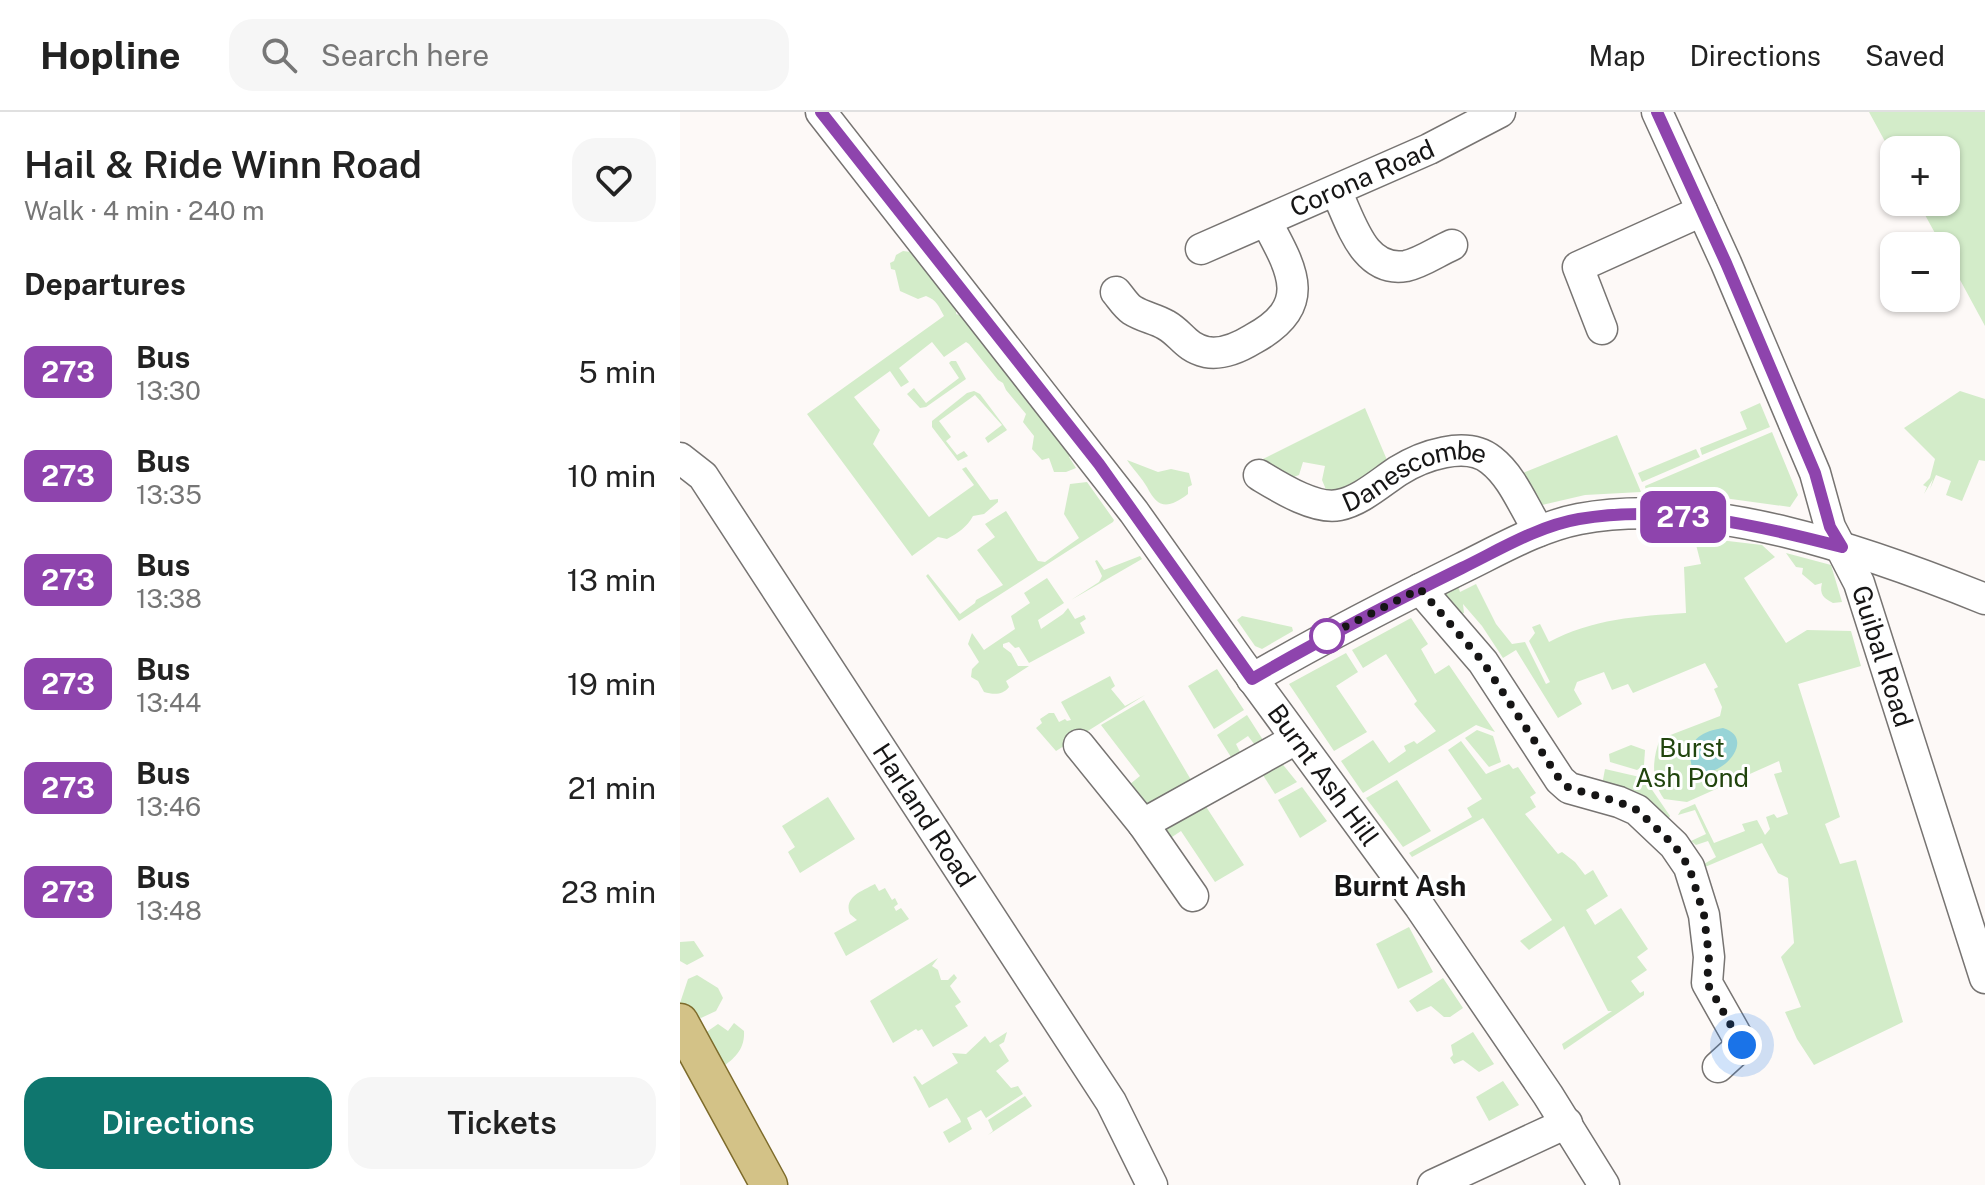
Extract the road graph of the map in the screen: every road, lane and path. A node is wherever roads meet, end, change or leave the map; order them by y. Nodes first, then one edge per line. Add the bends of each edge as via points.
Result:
1 (821, 112) edge
2 (1500, 112) edge
3 (1657, 112) edge
4 (1336, 191) junction
5 (1702, 211) junction
6 (1266, 221) junction
7 (1452, 245) dead end
8 (1201, 249) dead end
9 (1116, 292) dead end
10 (1602, 329) dead end
11 (680, 458) edge
12 (1259, 475) dead end
13 (1539, 531) junction
14 (1842, 547) junction
15 (1420, 589) junction
16 (1985, 599) edge
17 (1252, 679) junction
18 (1296, 739) junction
19 (1079, 745) dead end
20 (1143, 824) junction
21 (1193, 896) dead end
22 (1985, 978) edge
23 (680, 1022) edge
24 (1718, 1067) dead end
25 (1567, 1123) junction
26 (769, 1185) edge
27 (1152, 1185) edge
28 (1433, 1185) edge
29 (1604, 1185) edge

1 - 17 street, Burnt Ash Hill via 1099,464
2 - 4 street, Corona Road
3 - 5 street, Guibal Road
4 - 6 street, Corona Road
4 - 7 street via 1367,254 1385,266 1408,266
5 - 10 street via 1578,267
5 - 14 street, Guibal Road
6 - 8 street, Corona Road
6 - 9 street, Corona Road via 1292,281 1292,300 1278,324 1250,341 1220,352 1185,344 1168,325 1131,310
11 - 27 street, Harland Road via 703,476 1020,961 1122,1121
12 - 13 street, Danescombe via 1288,493 1337,506 1417,462 1464,450 1481,453 1502,470
13 - 14 street via 1576,520 1653,514 1763,526
13 - 15 street
14 - 16 street
14 - 22 street, Guibal Road via 1870,615
15 - 17 street
15 - 24 street via 1483,662 1560,780 1569,788 1637,810 1689,867 1704,915 1707,983 1750,1040
17 - 18 street, Burnt Ash Hill
18 - 20 street
18 - 25 street, Burnt Ash Hill via 1420,907
19 - 20 street
20 - 21 street
23 - 26 main road
25 - 28 street
25 - 29 street, Burnt Ash Hill

